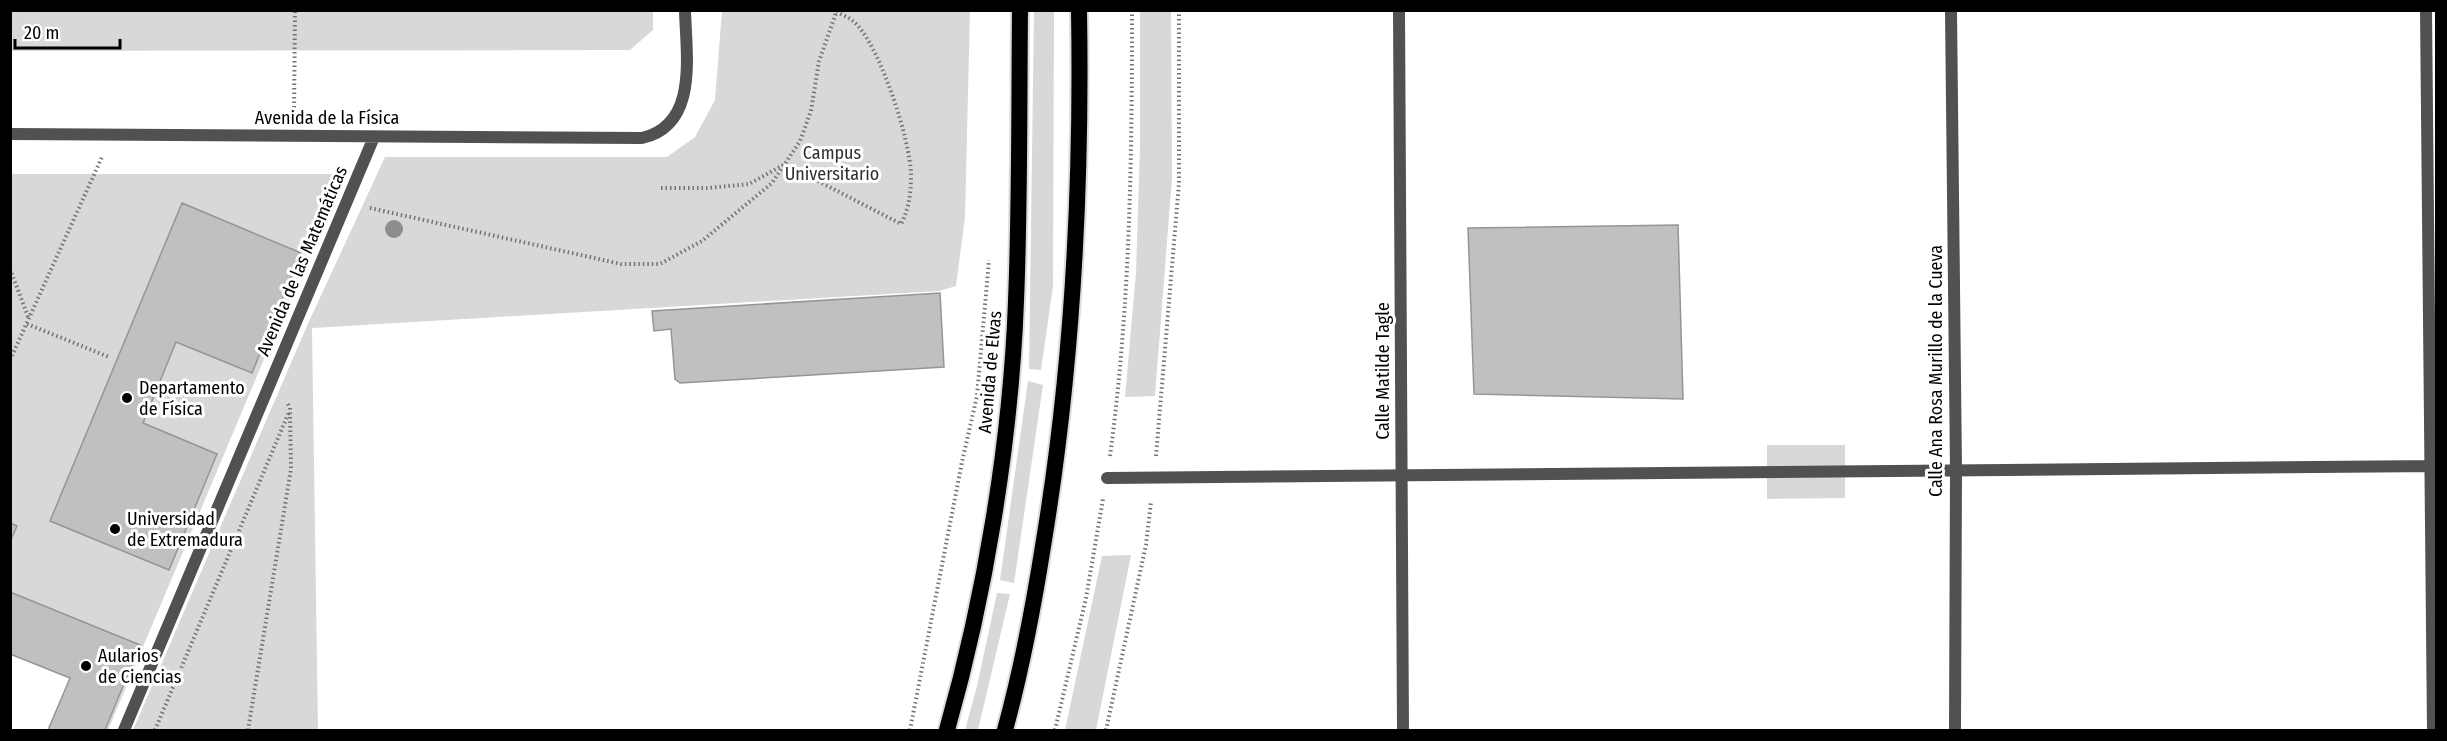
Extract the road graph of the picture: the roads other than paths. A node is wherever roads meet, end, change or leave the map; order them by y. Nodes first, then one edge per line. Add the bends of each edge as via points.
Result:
1 (685, 10) edge
2 (1020, 10) edge
3 (1079, 10) edge
4 (1399, 10) edge
5 (1951, 10) edge
6 (2426, 10) edge
7 (10, 134) edge
8 (374, 137) junction
9 (2434, 466) edge
10 (1956, 470) junction
11 (1402, 476) junction
12 (1107, 478) road end
13 (124, 730) edge
14 (947, 730) edge
15 (1005, 730) edge
16 (1403, 730) edge
17 (1954, 730) edge
18 (2433, 730) edge

1 - 8 street, Avenida de la Física via 683,99 672,123 654,135
2 - 14 highway, Avenida de Elvas via 1016,302 1007,418 978,596
3 - 15 highway via 1077,214 1062,422 1033,610
4 - 11 street, Calle Matilde Tagle
5 - 10 street, Calle Ana Rosa Murillo de la Cueva
6 - 9 street
7 - 8 street, Avenida de la Física
8 - 13 street, Avenida de las Matemáticas
9 - 10 street
9 - 18 street
10 - 11 street
10 - 17 street, Calle Ana Rosa Murillo de la Cueva
11 - 12 street
11 - 16 street, Calle Matilde Tagle

